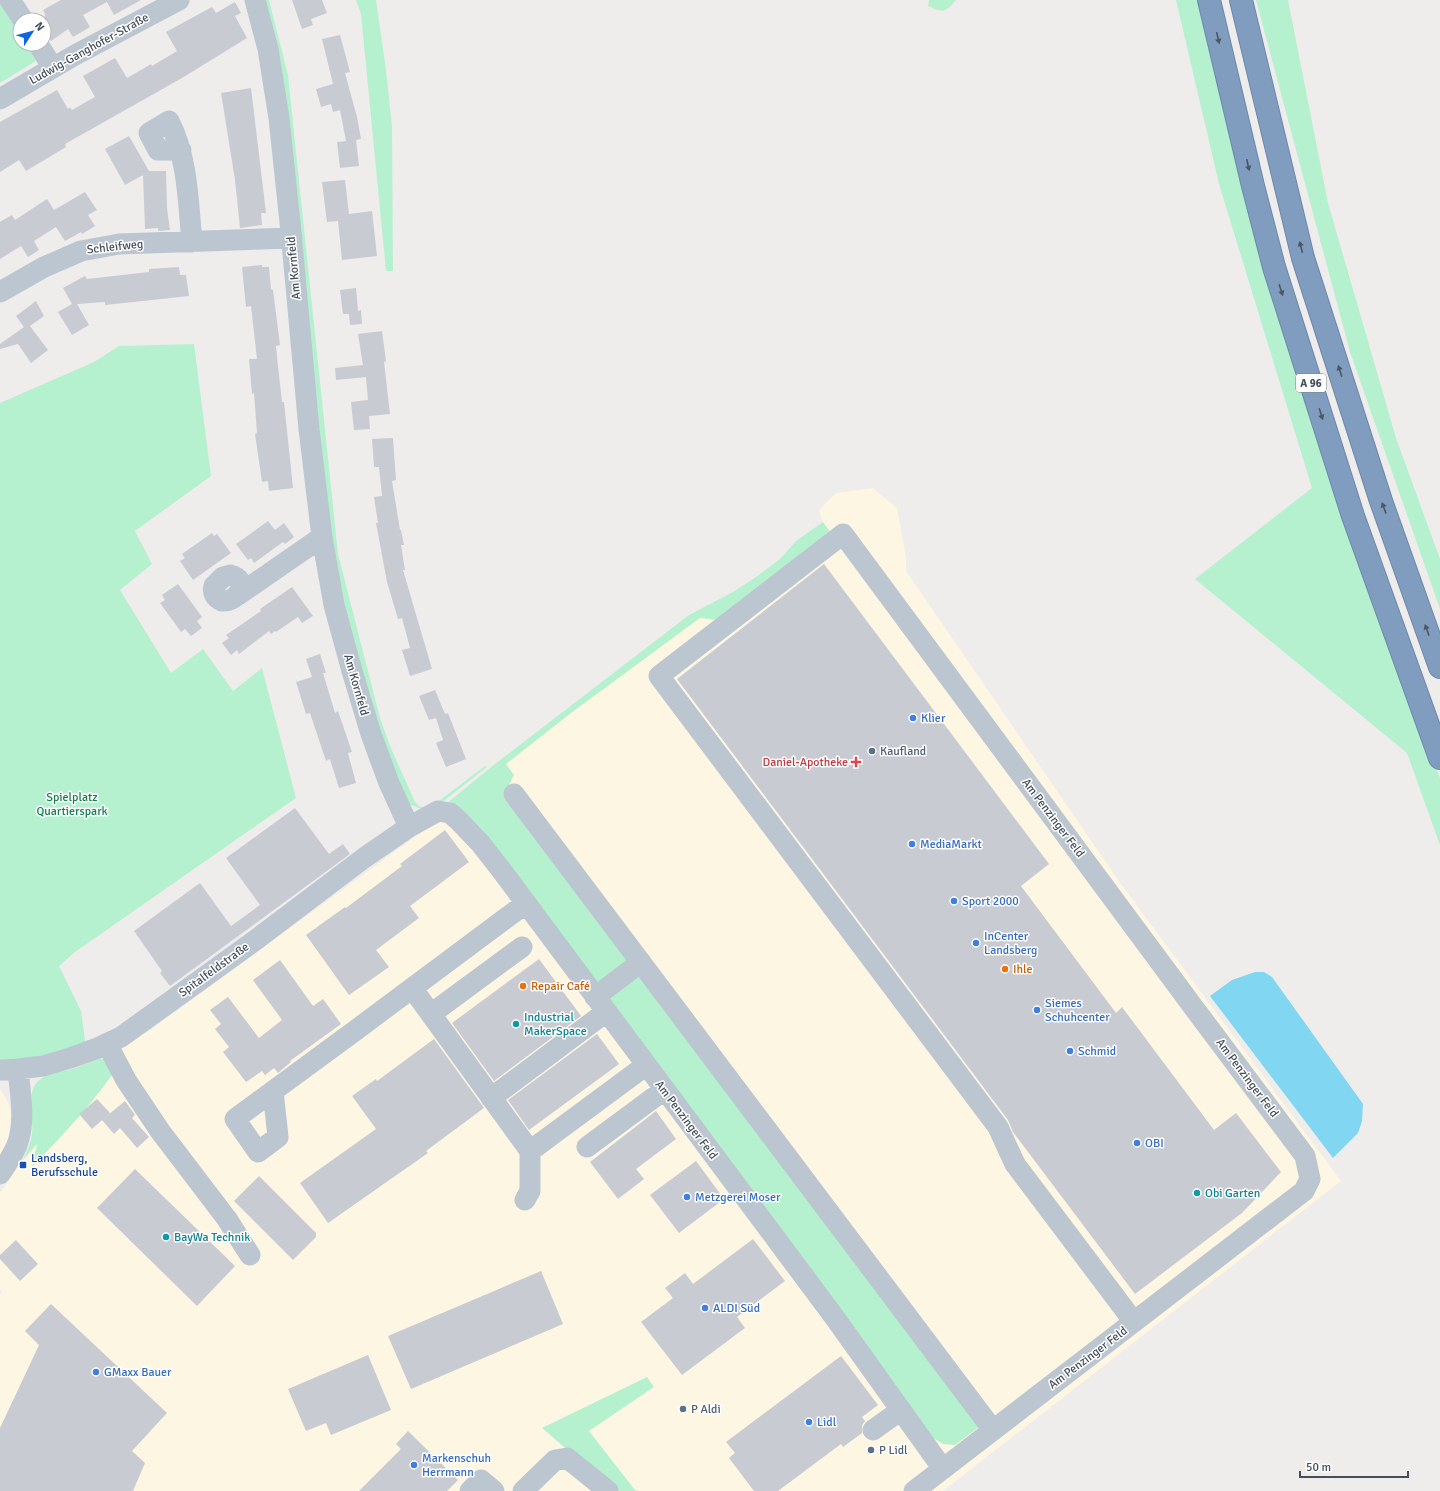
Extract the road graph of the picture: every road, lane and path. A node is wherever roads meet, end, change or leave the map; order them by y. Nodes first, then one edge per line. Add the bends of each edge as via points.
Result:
1 (10, 0) edge
2 (179, 0) edge
3 (255, 0) edge
4 (1209, 0) edge
5 (1241, 0) edge
6 (18, 12) edge
7 (43, 52) edge
8 (53, 68) junction
9 (0, 99) edge
10 (181, 150) dead end
11 (292, 238) junction
12 (192, 242) junction
13 (0, 292) edge
14 (322, 537) junction
15 (238, 595) dead end
16 (1440, 667) edge
17 (1440, 758) edge
18 (514, 794) dead end
19 (409, 827) junction
20 (525, 904) junction
21 (522, 947) dead end
22 (467, 948) junction
23 (641, 962) junction
24 (486, 974) junction
25 (412, 988) junction
26 (600, 1005) junction
27 (431, 1014) junction
28 (107, 1044) junction
29 (645, 1066) junction
30 (9, 1070) edge
31 (664, 1090) junction
32 (273, 1091) dead end
33 (491, 1098) junction
34 (587, 1147) dead end
35 (530, 1151) junction
36 (0, 1174) edge
37 (525, 1200) dead end
38 (250, 1255) dead end
39 (1134, 1322) junction
40 (901, 1410) junction
41 (873, 1430) dead end
42 (993, 1430) junction
43 (943, 1469) junction
44 (470, 1491) edge
45 (494, 1491) edge
46 (523, 1491) edge
47 (608, 1491) edge
48 (914, 1491) edge

1 - 6 street
2 - 8 street, Ludwig-Ganghofer-Straße
3 - 11 street, Am Kornfeld via 268,50 279,118
4 -> 17 highway, A 96 via 1274,267 1353,516
16 -> 5 highway, A 96 via 1381,501 1303,258
7 - 8 street
8 - 9 street, Ludwig-Ganghofer-Straße
10 - 12 street via 186,171
11 - 12 street, Schleifweg
11 - 14 street, Am Kornfeld via 309,429
12 - 13 street, Schleifweg via 119,244 81,251 44,267
14 - 15 street
14 - 19 street, Am Kornfeld via 334,605 352,671 371,734
18 - 23 street
19 - 20 street, Am Penzinger Feld via 438,811 450,813 481,844
19 - 28 street, Spitalfeldstraße via 131,1031
20 - 22 street
20 - 26 street, Am Penzinger Feld
21 - 24 street
22 - 24 street
22 - 25 street
23 - 26 street
23 - 42 street
24 - 27 street
25 - 27 street
25 - 32 street
26 - 29 street, Am Penzinger Feld
26 - 33 street
27 - 33 street
28 - 30 street, Spitalfeldstraße via 43,1066
28 - 38 street via 126,1080 160,1131 227,1219
29 - 31 street, Am Penzinger Feld
29 - 35 street
30 - 36 street via 21,1129 12,1156
31 - 34 street
31 - 40 street, Am Penzinger Feld
33 - 35 street
35 - 37 street via 530,1191
39 - 39 street, Am Penzinger Feld via 1304,1191 1310,1179 1305,1156 843,534 659,676 998,1127 1015,1164
39 - 42 street, Am Penzinger Feld
40 - 41 street
40 - 43 street, Am Penzinger Feld
42 - 43 street, Am Penzinger Feld
43 - 48 street, Am Penzinger Feld
44 - 45 street via 481,1480
46 - 47 street via 555,1460 567,1458

